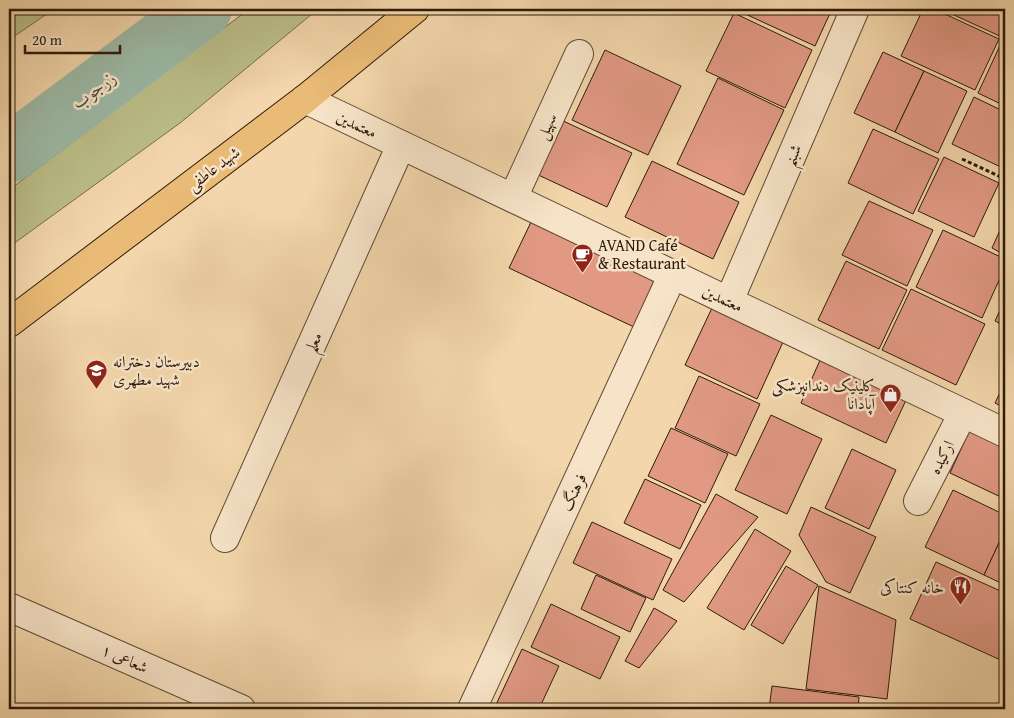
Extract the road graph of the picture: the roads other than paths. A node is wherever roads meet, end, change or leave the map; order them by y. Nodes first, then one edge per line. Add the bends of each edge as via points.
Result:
1 (415, 9) edge
2 (855, 9) edge
3 (579, 54) dead end
4 (305, 99) junction
5 (401, 145) junction
6 (513, 198) junction
7 (673, 274) junction
8 (730, 301) junction
9 (9, 324) edge
10 (963, 413) junction
11 (1005, 433) edge
12 (918, 501) dead end
13 (225, 538) dead end
14 (9, 607) edge
15 (241, 709) edge
16 (472, 709) edge

1 - 4 main road, شهید عاطفی
2 - 8 street, شبنم
3 - 6 street, سهیل
4 - 5 street, معتمدین
4 - 9 main road, شهید عاطفی
5 - 6 street, معتمدین
5 - 13 street, معلم
6 - 7 street, معتمدین
7 - 8 street, معتمدین
7 - 16 street, فرهنگ
8 - 10 street, معتمدین
10 - 11 street, معتمدین
10 - 12 street, ارکیده
14 - 15 street, شعاعی ۱

